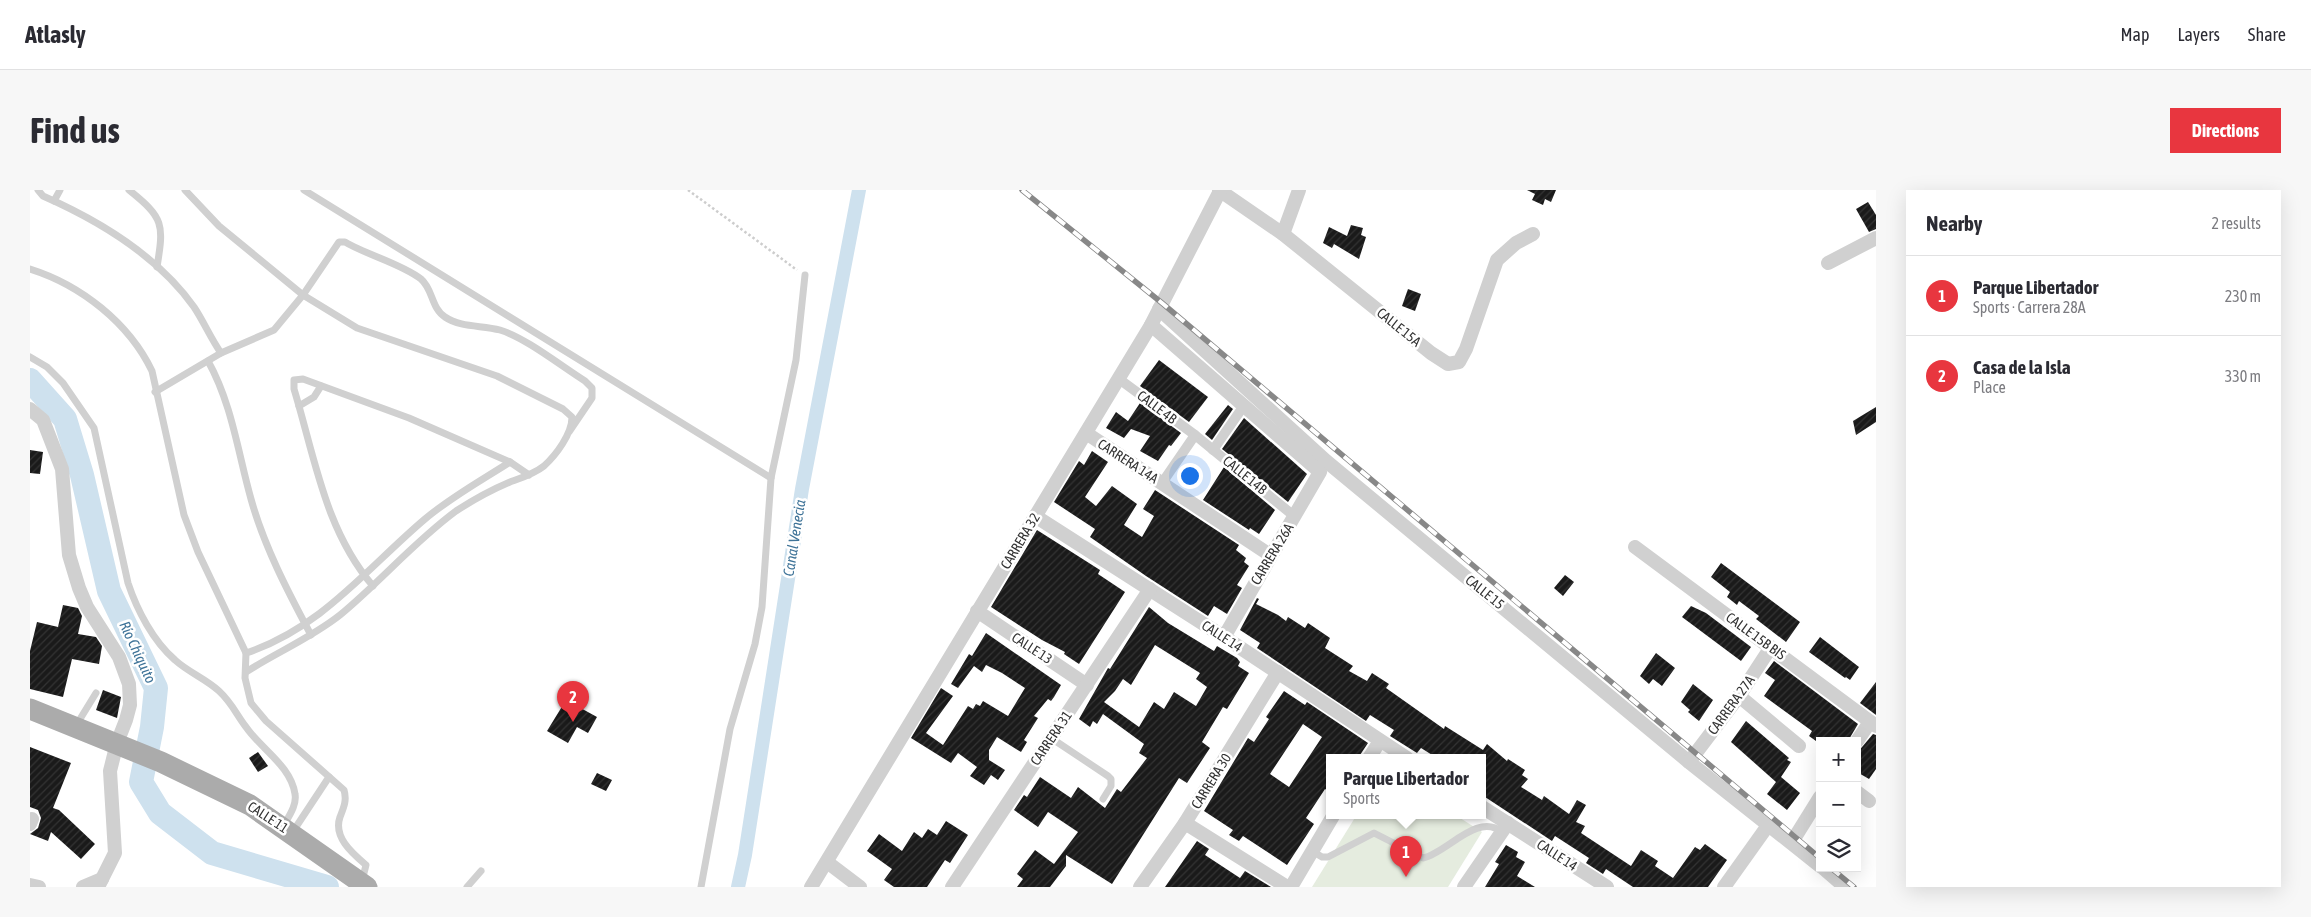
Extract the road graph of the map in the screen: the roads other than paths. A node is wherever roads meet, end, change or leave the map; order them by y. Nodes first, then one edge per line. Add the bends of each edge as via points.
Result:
1 (38, 190) edge
2 (60, 190) edge
3 (129, 190) edge
4 (185, 190) edge
5 (304, 190) edge
6 (1219, 190) edge
7 (1299, 190) edge
8 (54, 201) junction
9 (1283, 234) junction
10 (1533, 234) dead end
11 (1876, 238) edge
12 (1828, 263) dead end
13 (157, 267) junction
14 (30, 269) edge
15 (804, 275) road end
16 (303, 295) junction
17 (1159, 309) junction
18 (1151, 325) junction
19 (221, 353) junction
20 (30, 357) edge
21 (208, 361) junction
22 (1119, 379) junction
23 (321, 386) junction
24 (155, 392) junction
25 (299, 406) junction
26 (1243, 407) junction
27 (30, 408) edge
28 (569, 432) junction
29 (1086, 433) junction
30 (1195, 435) junction
31 (1213, 450) junction
32 (510, 462) junction
33 (529, 475) junction
34 (771, 478) junction
35 (1162, 483) junction
36 (1035, 516) junction
37 (1294, 516) junction
38 (1635, 547) dead end
39 (1270, 555) junction
40 (364, 576) junction
41 (373, 586) junction
42 (1150, 589) junction
43 (977, 612) junction
44 (305, 624) junction
45 (311, 635) junction
46 (1224, 637) junction
47 (1771, 647) junction
48 (246, 653) junction
49 (246, 672) junction
50 (1278, 672) junction
51 (1087, 684) junction
52 (96, 693) dead end
53 (1739, 696) junction
54 (30, 709) edge
55 (1873, 724) edge
56 (75, 727) junction
57 (1861, 737) edge
58 (1051, 738) junction
59 (1380, 741) junction
60 (116, 743) junction
61 (1799, 746) dead end
62 (1372, 754) edge
63 (1401, 754) edge
64 (1689, 762) junction
65 (329, 777) junction
66 (1861, 795) edge
67 (1103, 799) dead end
68 (1869, 800) dead end
69 (1816, 803) edge
70 (1486, 811) edge
71 (1331, 819) edge
72 (1185, 823) junction
73 (1769, 824) junction
74 (1505, 828) junction
75 (288, 830) junction
76 (1792, 842) junction
77 (1312, 851) junction
78 (827, 862) junction
79 (1816, 863) edge
80 (481, 871) dead end
81 (1827, 872) edge
82 (100, 883) edge
83 (365, 884) edge
84 (30, 885) edge
85 (39, 887) edge
86 (83, 887) edge
87 (468, 887) edge
88 (701, 887) edge
89 (811, 887) edge
90 (860, 887) edge
91 (952, 887) edge
92 (1140, 887) edge
93 (1289, 887) edge
94 (1464, 887) edge
95 (1607, 887) edge
96 (1724, 887) edge
97 (1845, 887) edge

1 - 8 lane
2 - 8 lane
3 - 13 lane via 158,217 162,227
4 - 16 lane via 219,226
5 - 34 lane
6 - 9 street, CALLE 15A
6 - 17 street, CARRERA 32
7 - 9 street
8 - 13 lane via 103,226
9 - 10 street, CALLE 15A via 1437,357 1454,364 1462,359 1497,260 1516,243
11 - 12 street
13 - 19 lane via 193,306
14 - 24 lane via 46,274 86,297 112,317 134,339 145,357 152,372
15 - 34 lane via 796,360
16 - 19 lane via 274,330
16 - 28 lane via 357,328 498,376 563,409 572,417
16 - 28 lane via 339,242 405,271 420,279 430,291 438,311 445,317 461,324 500,330 585,381 592,388 592,398
17 - 18 street, CARRERA 32
17 - 64 street, CALLE 15 via 1326,461
18 - 22 street, CARRERA 32
18 - 26 street
19 - 21 lane
20 - 75 lane via 47,367 63,383 94,428 128,583 148,625 175,660 228,701 245,727 292,781 295,796
21 - 24 lane
21 - 44 lane via 230,417 263,536
22 - 29 street, CARRERA 32
22 - 30 street, CALLE 4B
23 - 25 lane via 314,397
23 - 25 lane via 294,380
23 - 32 lane via 409,418
24 - 48 lane via 184,515
25 - 40 lane via 321,489 341,537
26 - 31 street
26 - 37 street, CARRERA 26A via 1320,472
27 - 60 street via 43,420 62,469 69,555 79,588 87,607 119,657 130,684 130,705
28 - 33 lane via 544,466
29 - 35 street, CARRERA 14A
29 - 36 street, CARRERA 32
30 - 31 street, CALLE 14B
30 - 35 street
31 - 37 street, CALLE 14B
32 - 33 lane
32 - 40 lane via 425,519
33 - 41 lane via 486,493 457,511
34 - 88 lane via 762,607 755,644 730,729
35 - 39 street, CARRERA 14A
36 - 42 street, CALLE 14
36 - 43 street, CARRERA 32
37 - 39 street, CARRERA 26A
38 - 47 street, CALLE 15B BIS
39 - 46 street, CARRERA 26A
40 - 41 lane
40 - 44 lane via 330,608
41 - 45 lane
42 - 46 street, CALLE 14
42 - 51 street, CARRERA 31
43 - 51 street, CALLE 13
43 - 78 street, CARRERA 32
44 - 45 lane
44 - 48 lane
45 - 49 lane
46 - 50 street, CALLE 14
47 - 53 street, CARRERA 27A
47 - 55 street, CALLE 15B BIS
48 - 49 lane
49 - 65 lane via 252,703 266,721
50 - 59 street, CALLE 14
50 - 72 street, CARRERA 30
51 - 58 street, CARRERA 31
52 - 56 lane
53 - 61 street
53 - 64 street, CARRERA 27A
54 - 56 main road, CALLE 11
55 - 57 street
56 - 60 main road, CALLE 11
58 - 67 lane via 1111,779 1111,786
58 - 91 street, CARRERA 31
59 - 62 street
59 - 63 street, CALLE 14
60 - 75 main road, CALLE 11 via 250,804
60 - 82 street via 110,771 115,853
64 - 73 street, CALLE 15
65 - 75 lane
65 - 83 lane via 344,790 338,831 351,852 366,865
66 - 68 street
69 - 76 street
70 - 74 street, CALLE 14
71 - 77 street
72 - 92 street, CARRERA 30
72 - 93 street
73 - 76 street, CALLE 15
73 - 96 street
74 - 77 lane via 1484,826 1422,858 1374,833 1328,857
74 - 94 street
74 - 95 street, CALLE 14
75 - 83 main road, CALLE 11
76 - 79 street, CALLE 15
77 - 93 street
78 - 89 street, CARRERA 32
78 - 90 street
80 - 87 lane
81 - 97 street, CALLE 15
82 - 86 street
84 - 85 street

